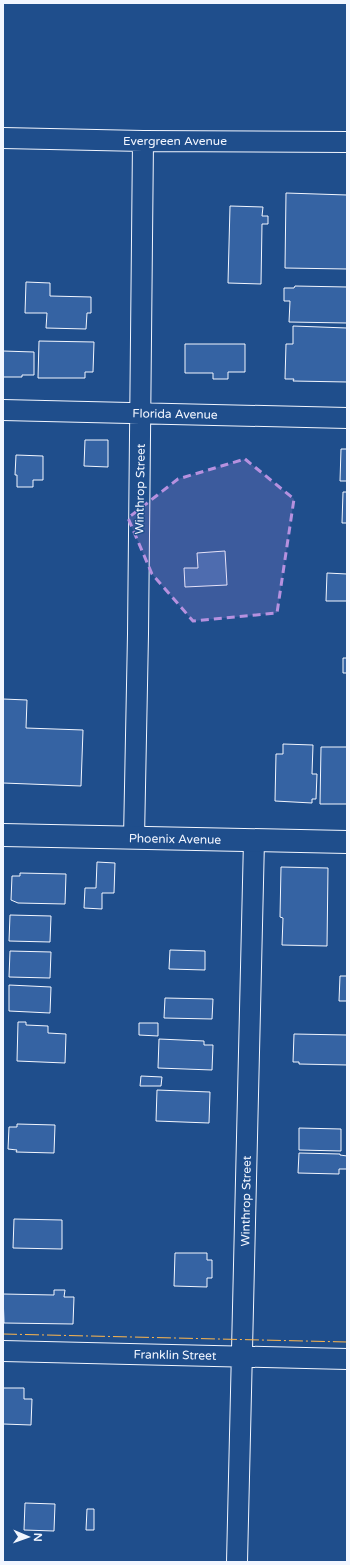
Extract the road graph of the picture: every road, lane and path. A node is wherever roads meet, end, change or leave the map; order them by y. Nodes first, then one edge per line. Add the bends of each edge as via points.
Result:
1 (3, 138) edge
2 (143, 141) junction
3 (347, 142) edge
4 (3, 410) edge
5 (141, 413) junction
6 (347, 418) edge
7 (3, 835) edge
8 (134, 838) junction
9 (254, 840) junction
10 (347, 842) edge
11 (3, 1351) edge
12 (242, 1356) junction
13 (347, 1359) edge
14 (237, 1562) edge

1 - 2 street, Evergreen Avenue
2 - 3 street, Evergreen Avenue
2 - 5 street, Winthrop Street
4 - 5 street, Florida Avenue
5 - 6 street, Florida Avenue
5 - 8 street, Winthrop Street
7 - 8 street, Phoenix Avenue
8 - 9 street, Phoenix Avenue
9 - 10 street, Phoenix Avenue
9 - 12 street, Winthrop Street
11 - 12 street, Franklin Street
12 - 13 street, Franklin Street
12 - 14 street, Winthrop Street

